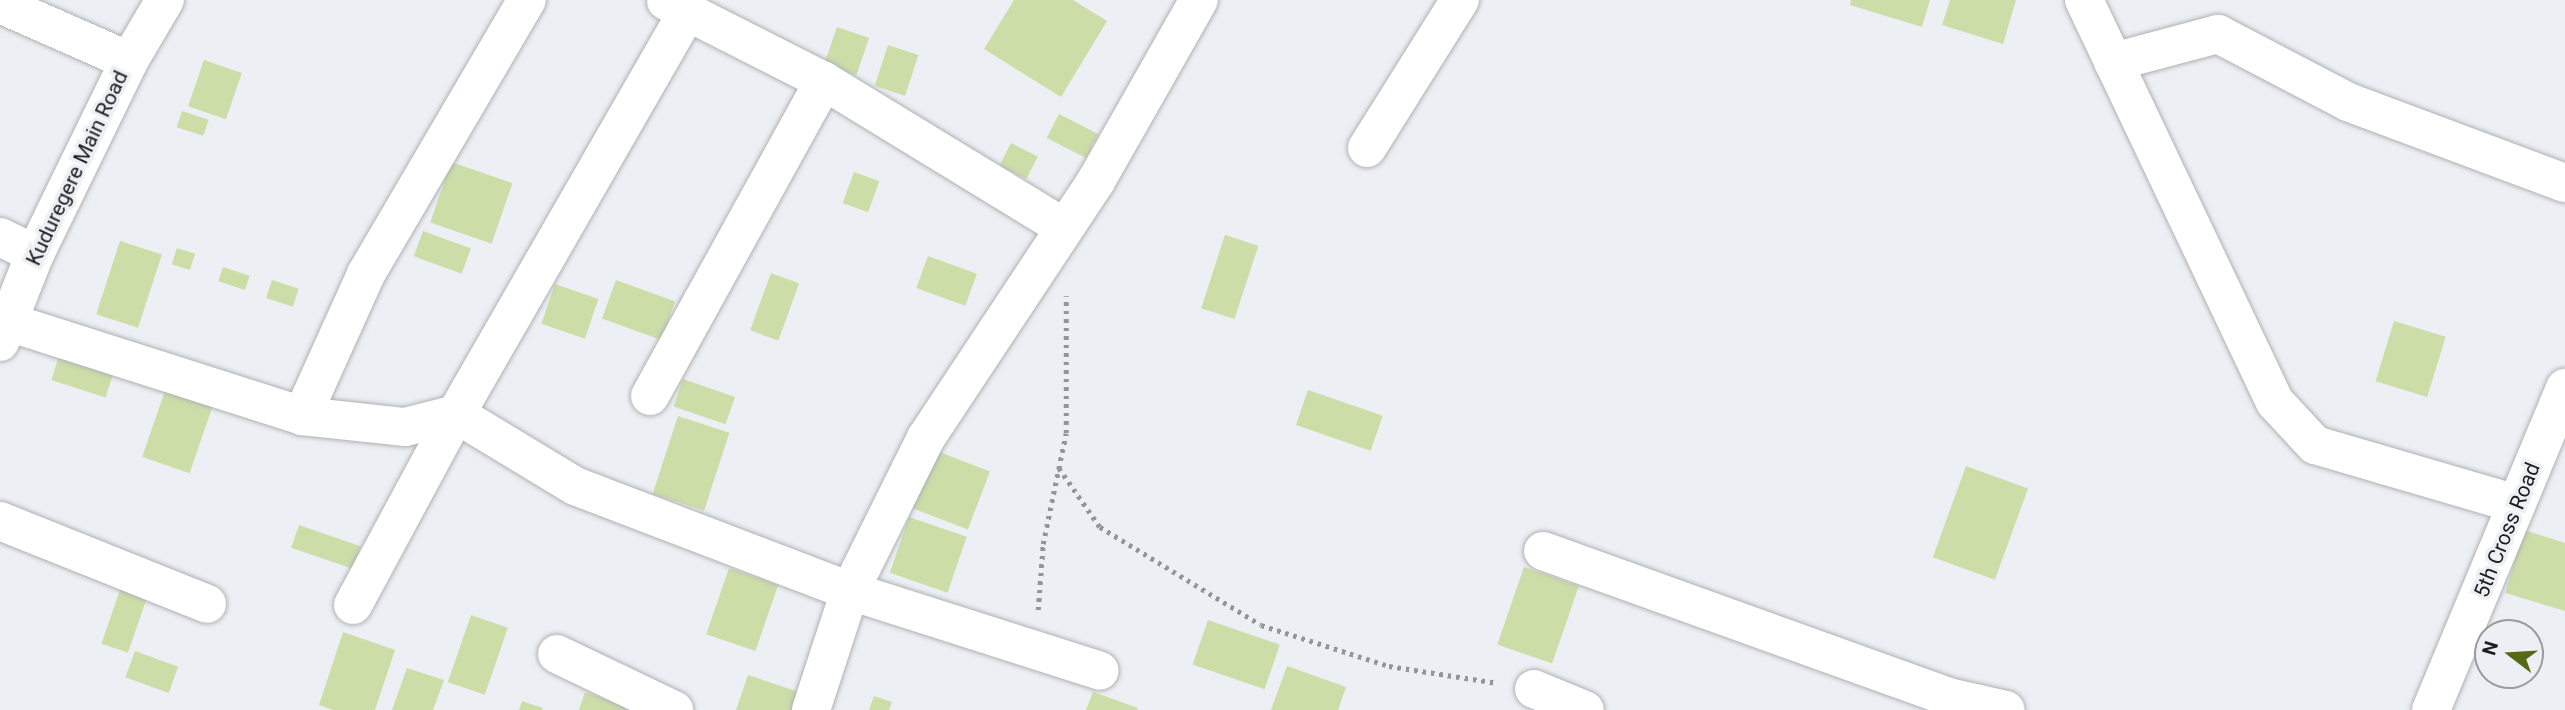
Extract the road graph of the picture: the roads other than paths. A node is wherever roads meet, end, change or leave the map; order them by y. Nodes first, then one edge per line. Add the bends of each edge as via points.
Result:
1 (165, 0) edge
2 (527, 0) edge
3 (1199, 0) edge
4 (1460, 0) edge
5 (2084, 0) edge
6 (0, 4) edge
7 (676, 6) edge
8 (129, 61) junction
9 (2113, 62) junction
10 (824, 81) junction
11 (1367, 148) dead end
12 (2565, 183) edge
13 (1063, 227) junction
14 (0, 237) edge
15 (35, 254) junction
16 (4, 332) edge
17 (2565, 388) edge
18 (650, 396) dead end
19 (456, 414) junction
20 (302, 416) junction
21 (2517, 504) junction
22 (0, 521) edge
23 (1543, 551) dead end
24 (850, 591) junction
25 (206, 604) dead end
26 (353, 605) dead end
27 (557, 654) dead end
28 (1100, 671) dead end
29 (1534, 689) road end
30 (1945, 703) edge
31 (674, 710) edge
32 (811, 710) edge
33 (1586, 710) edge
34 (2006, 710) edge
35 (2431, 710) edge

1 - 8 street, Kuduregere Main Road
2 - 20 street via 366,274
3 - 13 street via 1096,181
4 - 11 street
5 - 9 street
6 - 8 street
7 - 10 street
7 - 19 street
8 - 15 street, Kuduregere Main Road
9 - 12 street via 2218,34 2348,102
9 - 21 street via 2275,402 2315,445
10 - 13 street
10 - 18 street
13 - 24 street via 926,438
14 - 15 street
15 - 16 street, Kuduregere Main Road
16 - 20 street
17 - 21 street, 5th Cross Road
19 - 20 street via 405,427
19 - 24 street via 576,486
19 - 26 street
21 - 35 street, 5th Cross Road
22 - 25 street
23 - 30 street
24 - 28 street
24 - 32 street
27 - 31 street
29 - 33 street
30 - 34 street

